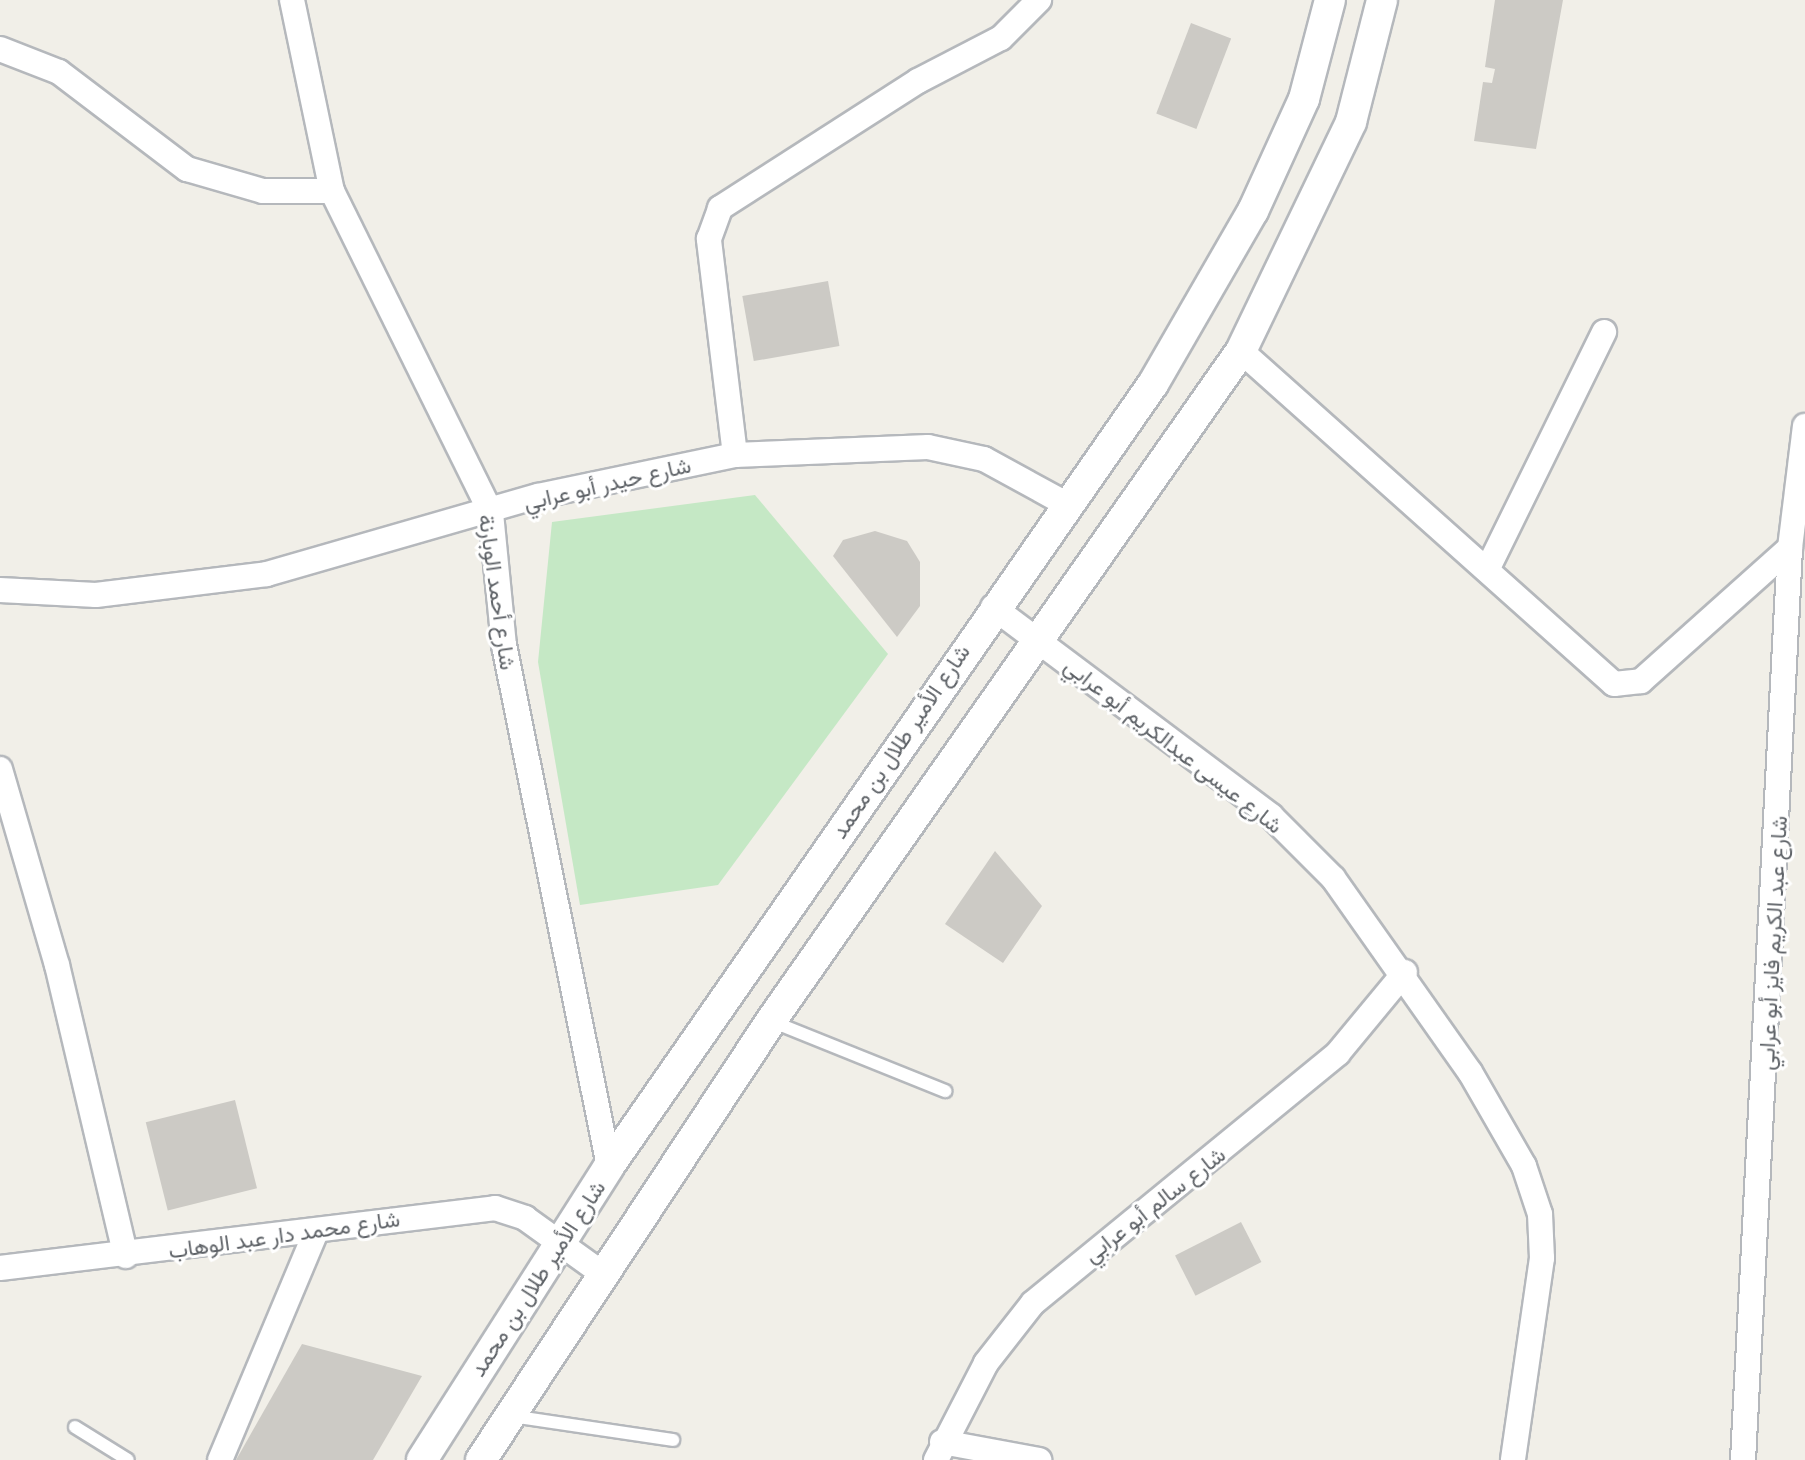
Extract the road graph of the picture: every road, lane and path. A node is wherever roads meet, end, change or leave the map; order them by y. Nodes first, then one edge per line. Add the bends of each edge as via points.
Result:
1 (292, 0) edge
2 (1039, 0) edge
3 (1330, 0) edge
4 (1382, 0) edge
5 (0, 49) edge
6 (332, 191) junction
7 (1604, 332) dead end
8 (1241, 351) junction
9 (1805, 426) edge
10 (735, 455) junction
11 (1068, 505) junction
12 (491, 513) junction
13 (1790, 548) junction
14 (1488, 568) junction
15 (0, 590) edge
16 (993, 607) junction
17 (1039, 639) junction
18 (0, 769) edge
19 (1405, 972) junction
20 (771, 1021) junction
21 (945, 1091) dead end
22 (609, 1166) junction
23 (316, 1232) junction
24 (560, 1241) junction
25 (126, 1256) junction
26 (0, 1268) edge
27 (603, 1274) junction
28 (508, 1415) junction
29 (75, 1427) dead end
30 (673, 1440) dead end
31 (939, 1451) edge
32 (128, 1460) edge
33 (220, 1460) edge
34 (422, 1460) edge
35 (481, 1460) edge
36 (1039, 1460) edge
37 (1513, 1460) edge
38 (1743, 1460) edge

1 - 6 street, شارع أحمد الوبارنة
2 - 10 street via 1001,38 731,196 711,222
3 - 11 street, شارع الأمير طلال بن محمد via 1304,99 1253,211 1153,384
4 - 8 street via 1351,122
5 - 6 street via 59,72 187,169 263,191
6 - 12 street, شارع أحمد الوبارنة
7 - 14 street
8 - 14 street
8 - 17 street
9 - 13 street, شارع عبد الكريم فايز أبو عرابي
10 - 11 street, شارع حيدر أبو عرابي via 928,447 984,459
10 - 12 street, شارع حيدر أبو عرابي
11 - 16 street, شارع الأمير طلال بن محمد
12 - 15 street, شارع حيدر أبو عرابي via 267,574 96,595
12 - 22 street, شارع أحمد الوبارنة via 509,676
13 - 14 street via 1641,681 1625,686
13 - 38 street, شارع عبد الكريم فايز أبو عرابي
16 - 17 street, شارع عيسى عبدالكريم أبو عرابي
16 - 22 street, شارع الأمير طلال بن محمد
17 - 19 street, شارع عيسى عبدالكريم أبو عرابي via 1271,816 1333,878
17 - 20 street
18 - 25 street via 57,965
19 - 31 street, شارع سالم أبو عرابي via 1338,1053 1033,1303 986,1363
19 - 37 street, شارع عيسى عبدالكريم أبو عرابي via 1524,1166 1540,1214 1542,1258
20 - 21 lane
20 - 27 street
22 - 24 street, شارع الأمير طلال بن محمد
23 - 24 street, شارع محمد دار عبد الوهاب via 495,1208
23 - 25 street, شارع محمد دار عبد الوهاب
23 - 33 street
24 - 27 street
24 - 34 street, شارع الأمير طلال بن محمد
25 - 26 street, شارع محمد دار عبد الوهاب
27 - 28 street
28 - 30 lane
28 - 35 street
29 - 32 lane
31 - 36 street

